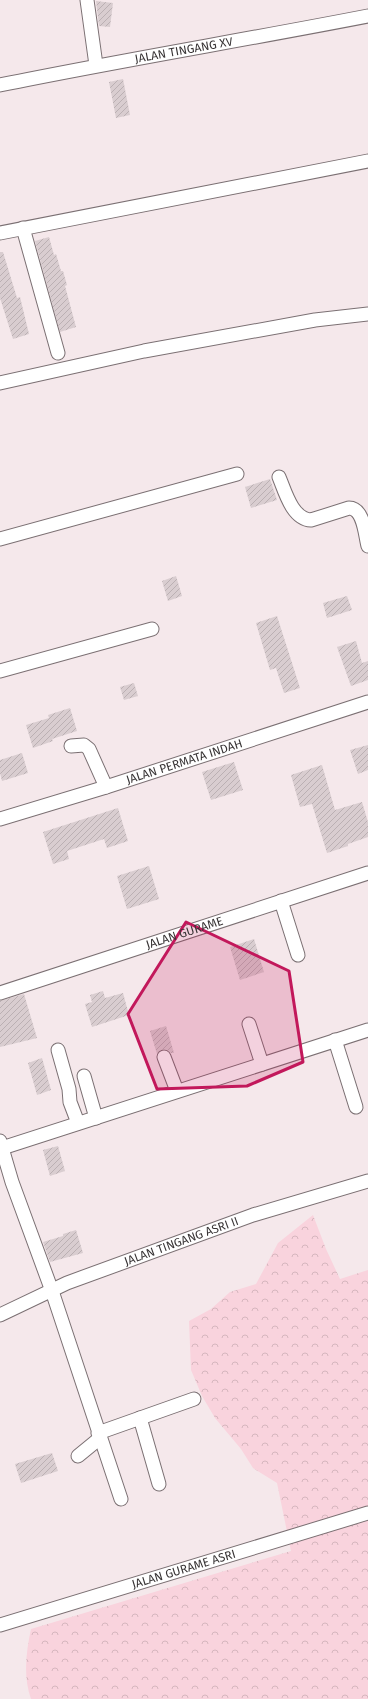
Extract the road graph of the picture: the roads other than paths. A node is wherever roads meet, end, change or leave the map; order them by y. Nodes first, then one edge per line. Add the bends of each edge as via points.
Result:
1 (87, 0) edge
2 (368, 16) edge
3 (96, 65) junction
4 (0, 85) edge
5 (368, 161) edge
6 (23, 228) junction
7 (0, 232) edge
8 (368, 314) edge
9 (58, 353) dead end
10 (0, 383) edge
11 (237, 474) dead end
12 (279, 476) dead end
13 (0, 539) edge
14 (368, 546) edge
15 (152, 629) dead end
16 (0, 671) edge
17 (368, 702) edge
18 (70, 746) dead end
19 (106, 787) junction
20 (0, 819) edge
21 (368, 873) edge
22 (282, 901) junction
23 (298, 955) dead end
24 (0, 993) edge
25 (250, 1024) dead end
26 (368, 1030) edge
27 (335, 1040) junction
28 (58, 1050) dead end
29 (164, 1057) dead end
30 (262, 1064) junction
31 (84, 1076) dead end
32 (178, 1091) junction
33 (356, 1107) dead end
34 (96, 1118) junction
35 (78, 1123) junction
36 (1, 1144) edge
37 (368, 1181) edge
38 (52, 1291) junction
39 (0, 1315) edge
40 (194, 1399) dead end
41 (140, 1418) junction
42 (99, 1436) junction
43 (78, 1456) dead end
44 (159, 1484) dead end
45 (121, 1499) dead end
46 (368, 1513) edge
47 (0, 1625) edge

1 - 3 street
2 - 3 street, JALAN TINGANG XV
3 - 4 street, JALAN TINGANG XV
5 - 6 street
6 - 7 street
6 - 9 street
8 - 10 street via 315,320 144,351
11 - 13 street
12 - 14 street via 295,512 305,520 349,508 355,510 360,515
15 - 16 street
17 - 19 street, JALAN PERMATA INDAH
18 - 19 street via 84,745 89,749
19 - 20 street, JALAN PERMATA INDAH
21 - 22 street, JALAN GURAME
22 - 23 street
22 - 24 street, JALAN GURAME
25 - 30 street
26 - 27 street
27 - 30 street
27 - 33 street
28 - 35 street via 70,1102
29 - 32 street
30 - 32 street
31 - 34 street
32 - 34 street
34 - 35 street
35 - 36 street
36 - 38 street via 12,1182
37 - 38 street, JALAN TINGANG ASRI II via 253,1215 67,1283
38 - 39 street, JALAN TINGANG ASRI II
38 - 42 street
40 - 41 street
41 - 42 street
41 - 44 street
42 - 43 street
42 - 45 street
46 - 47 street, JALAN GURAME ASRI

